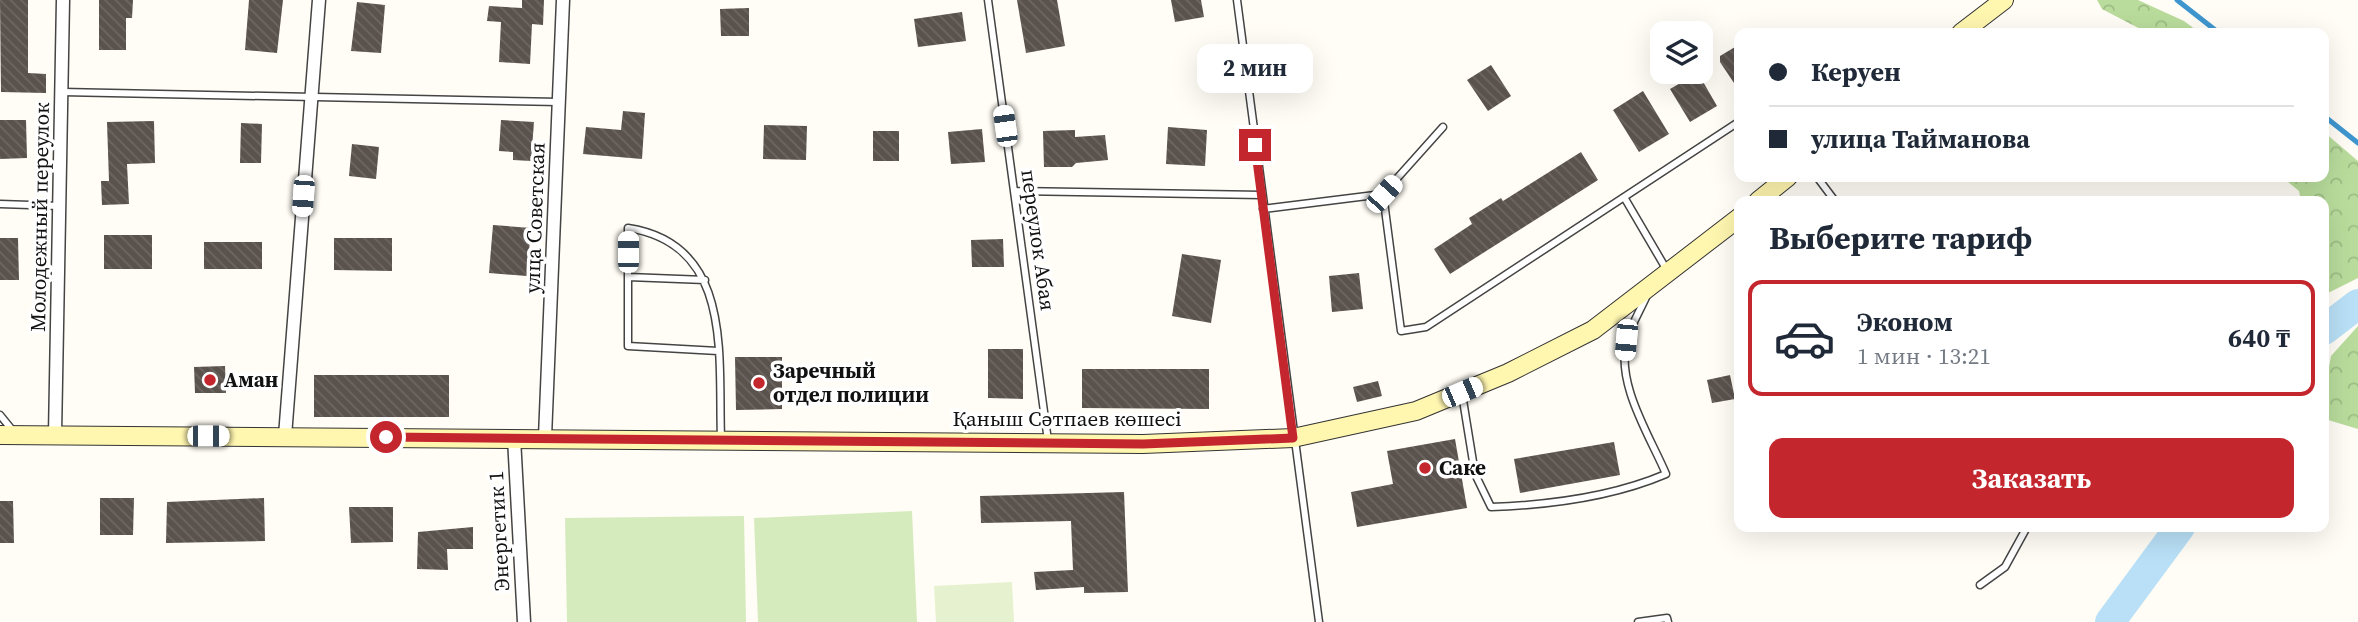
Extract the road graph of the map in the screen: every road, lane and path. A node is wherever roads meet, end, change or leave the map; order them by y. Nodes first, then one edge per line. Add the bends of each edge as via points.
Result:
1 (63, 0) edge
2 (319, 0) edge
3 (563, 0) edge
4 (988, 0) edge
5 (1237, 0) edge
6 (2004, 0) edge
7 (1968, 28) edge
8 (62, 92) junction
9 (310, 97) junction
10 (559, 102) junction
11 (1734, 125) edge
12 (1443, 127) dead end
13 (1782, 182) edge
14 (1014, 191) junction
15 (1384, 194) junction
16 (1262, 195) junction
17 (1764, 196) edge
18 (1624, 197) junction
19 (0, 204) edge
20 (60, 206) junction
21 (1263, 209) junction
22 (1734, 222) edge
23 (1670, 273) junction
24 (628, 277) junction
25 (705, 280) junction
26 (1651, 287) junction
27 (718, 351) junction
28 (1462, 392) junction
29 (0, 415) edge
30 (8, 435) edge
31 (55, 435) junction
32 (285, 436) junction
33 (545, 437) junction
34 (514, 438) junction
35 (1293, 438) junction
36 (721, 439) junction
37 (1048, 443) junction
38 (2024, 532) edge
39 (1980, 585) dead end
40 (524, 622) edge
41 (1319, 622) edge
42 (1638, 622) edge
43 (1668, 622) edge

1 - 8 street, Молодежный переулок
2 - 9 street
3 - 10 street, улца Советская
4 - 14 lane, переулок Абая
5 - 16 lane
6 - 7 street
8 - 9 lane
8 - 20 street, Молодежный переулок
9 - 10 lane
9 - 32 street
10 - 33 street, улца Советская
11 - 18 lane
12 - 15 lane
13 - 17 street
14 - 16 lane
14 - 37 lane, переулок Абая
15 - 18 lane via 1401,331 1426,327
15 - 21 lane
16 - 21 lane
18 - 23 lane
19 - 20 lane
20 - 31 street, Молодежный переулок
21 - 35 lane
22 - 23 street, Қаныш Сәтпаев көшесі
23 - 26 street, Қаныш Сәтпаев көшесі
24 - 25 lane
24 - 25 lane via 628,228 671,240
24 - 27 lane via 628,346
25 - 27 lane
26 - 28 street, Қаныш Сәтпаев көшесі via 1593,330
26 - 28 lane via 1626,340 1624,366 1666,474 1630,489 1491,507 1475,474
27 - 36 lane
28 - 35 street, Қаныш Сәтпаев көшесі via 1416,411
29 - 30 lane
30 - 31 street, Қаныш Сәтпаев көшесі
31 - 32 street, Қаныш Сәтпаев көшесі
32 - 34 street, Қаныш Сәтпаев көшесі
33 - 34 street, Қаныш Сәтпаев көшесі
33 - 36 street, Қаныш Сәтпаев көшесі
34 - 40 street, Энергетик 1
35 - 37 street, Қаныш Сәтпаев көшесі
35 - 41 lane
36 - 37 street, Қаныш Сәтпаев көшесі
38 - 39 lane via 2005,567
42 - 43 lane via 1667,618

